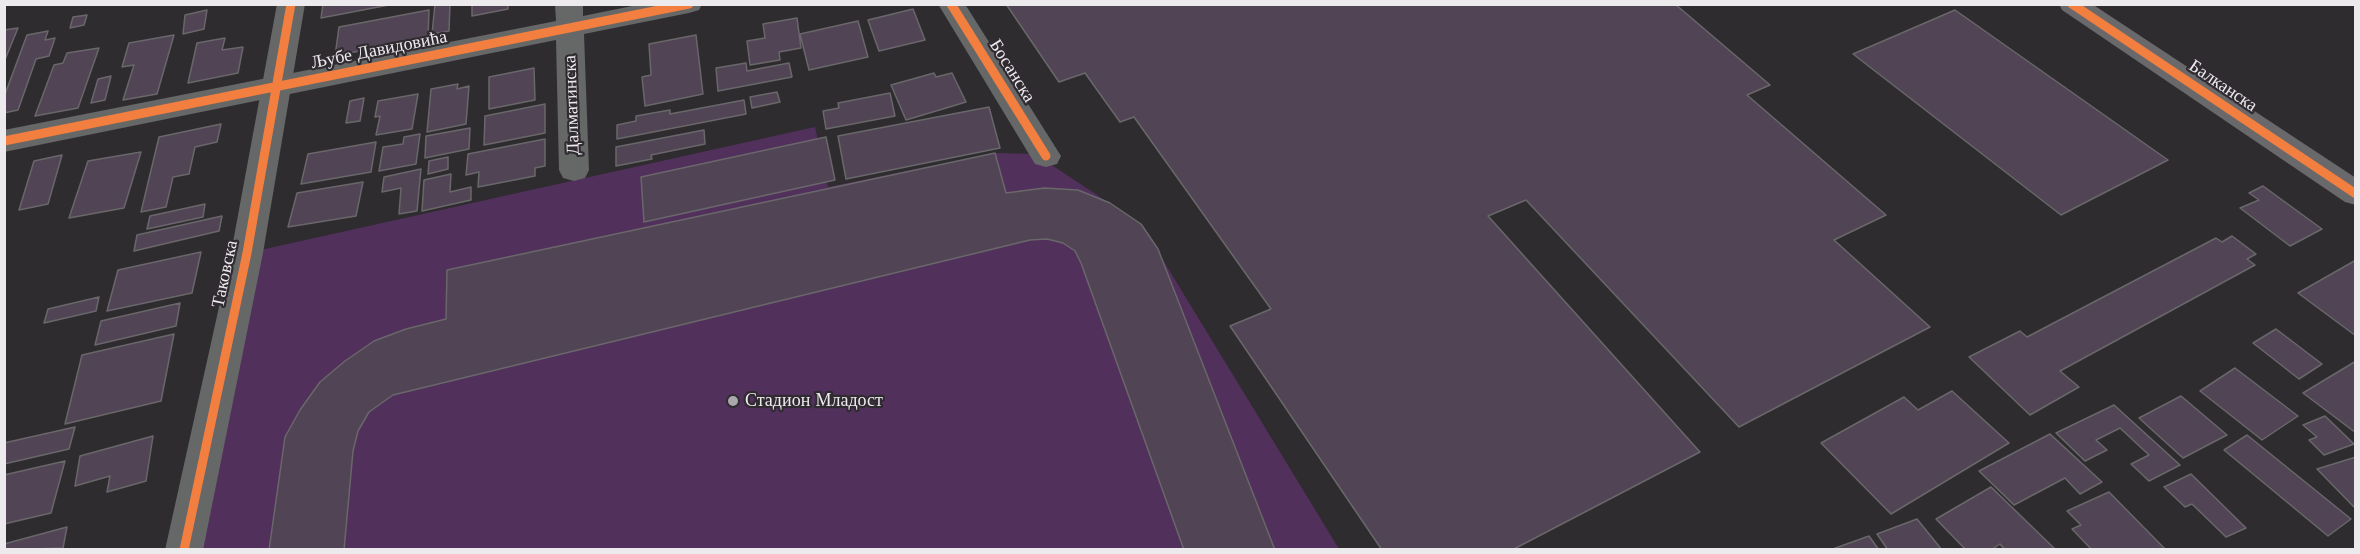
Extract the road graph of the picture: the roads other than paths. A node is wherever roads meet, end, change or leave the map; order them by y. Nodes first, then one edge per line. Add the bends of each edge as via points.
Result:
1 (291, 4) edge
2 (689, 4) edge
3 (951, 4) edge
4 (2072, 4) edge
5 (569, 16) edge
6 (275, 88) junction
7 (4, 141) edge
8 (1046, 156) dead end
9 (574, 170) dead end
10 (2355, 194) edge
11 (184, 549) edge

1 - 6 street, Таковска
2 - 5 street, Љубе Давидовића
3 - 8 street, Босанска
4 - 10 main road, Балканска
5 - 6 street, Љубе Давидовића
5 - 9 street, Далматинска
6 - 7 street, Љубе Давидовића
6 - 11 street, Таковска via 247,254

